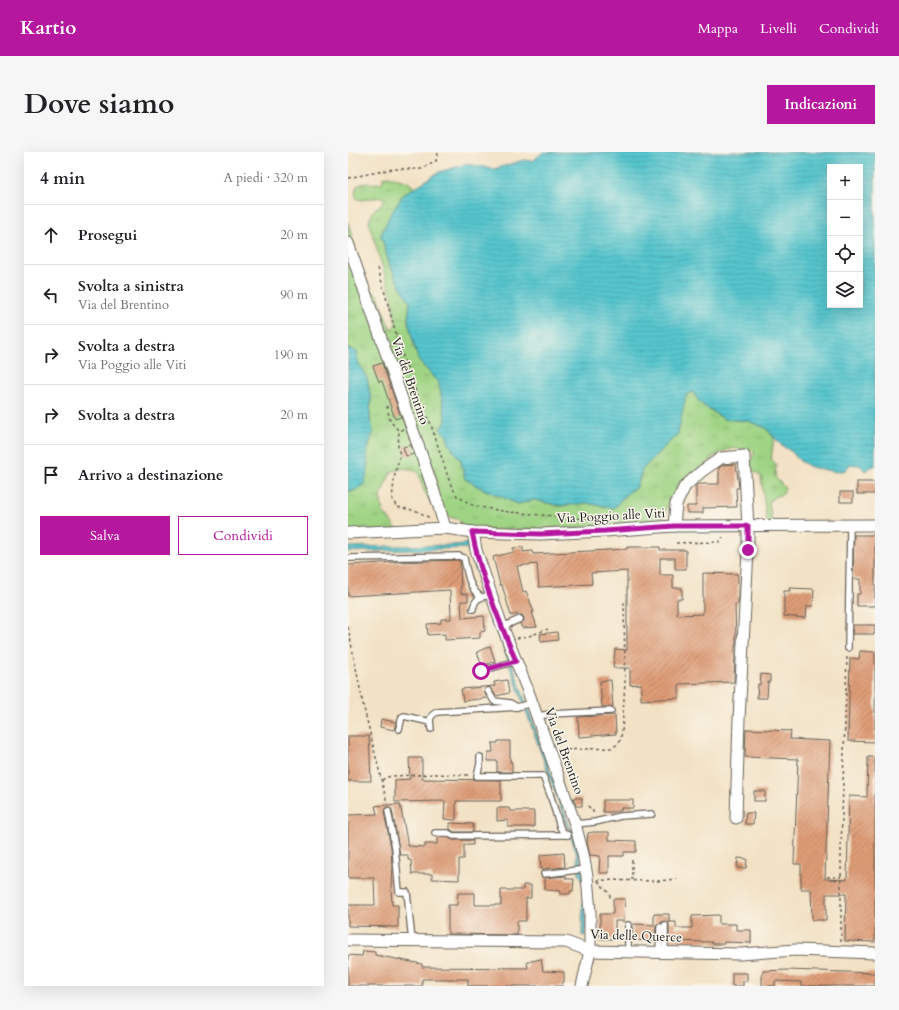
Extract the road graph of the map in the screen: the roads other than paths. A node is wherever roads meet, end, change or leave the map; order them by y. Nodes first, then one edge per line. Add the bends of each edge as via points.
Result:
1 (348, 243) edge
2 (850, 525) junction
3 (875, 525) edge
4 (674, 526) junction
5 (748, 526) junction
6 (440, 528) junction
7 (472, 532) junction
8 (348, 533) edge
9 (348, 558) edge
10 (486, 596) junction
11 (473, 609) dead end
12 (520, 619) dead end
13 (502, 627) junction
14 (848, 648) road end
15 (516, 661) junction
16 (481, 671) dead end
17 (488, 691) dead end
18 (532, 703) junction
19 (517, 707) junction
20 (612, 711) dead end
21 (537, 716) junction
22 (430, 722) junction
23 (399, 729) dead end
24 (430, 730) dead end
25 (480, 757) dead end
26 (388, 811) road end
27 (652, 814) dead end
28 (736, 818) dead end
29 (574, 831) junction
30 (435, 833) dead end
31 (544, 874) dead end
32 (586, 875) junction
33 (628, 924) dead end
34 (663, 926) dead end
35 (348, 940) edge
36 (412, 941) junction
37 (590, 951) junction
38 (628, 951) junction
39 (662, 952) junction
40 (875, 953) edge
41 (582, 986) edge

1 - 6 street, Via del Brentino via 416,422 438,503
2 - 3 street, Via Poggio alle Viti
2 - 5 street, Via Poggio alle Viti
2 - 14 lane
4 - 5 street, Via Poggio alle Viti
4 - 5 street via 676,504 685,486 721,458 744,456
4 - 7 street, Via Poggio alle Viti via 541,534
5 - 28 street
6 - 7 street, Via Poggio alle Viti
6 - 8 street, Via Poggio alle Viti
7 - 10 street, Via del Brentino
9 - 10 lane via 459,556 464,558 469,581 476,594
10 - 11 lane via 477,598
10 - 13 street, Via del Brentino
12 - 13 lane
13 - 15 street, Via del Brentino
15 - 16 lane
15 - 18 street, Via del Brentino
17 - 19 lane via 494,701 510,703
18 - 19 lane
18 - 21 street, Via del Brentino
19 - 22 lane via 437,712 432,715
20 - 21 lane
21 - 29 street, Via del Brentino
22 - 23 lane via 404,716
22 - 24 lane
25 - 29 lane via 477,776 543,776 560,827 563,832
26 - 36 lane via 395,847 399,892 407,892
27 - 29 lane via 621,816 595,822
29 - 30 lane via 453,836 448,833
29 - 32 street, Via del Brentino
31 - 32 lane
32 - 37 street, Via del Brentino
33 - 38 lane
34 - 39 lane
35 - 36 street, Via delle Querce
36 - 37 street, Via delle Querce via 566,942
37 - 38 street, Via delle Querce
37 - 41 street, Via del Brentino
38 - 39 street, Via delle Querce
39 - 40 street, Via delle Querce via 740,954 796,950

